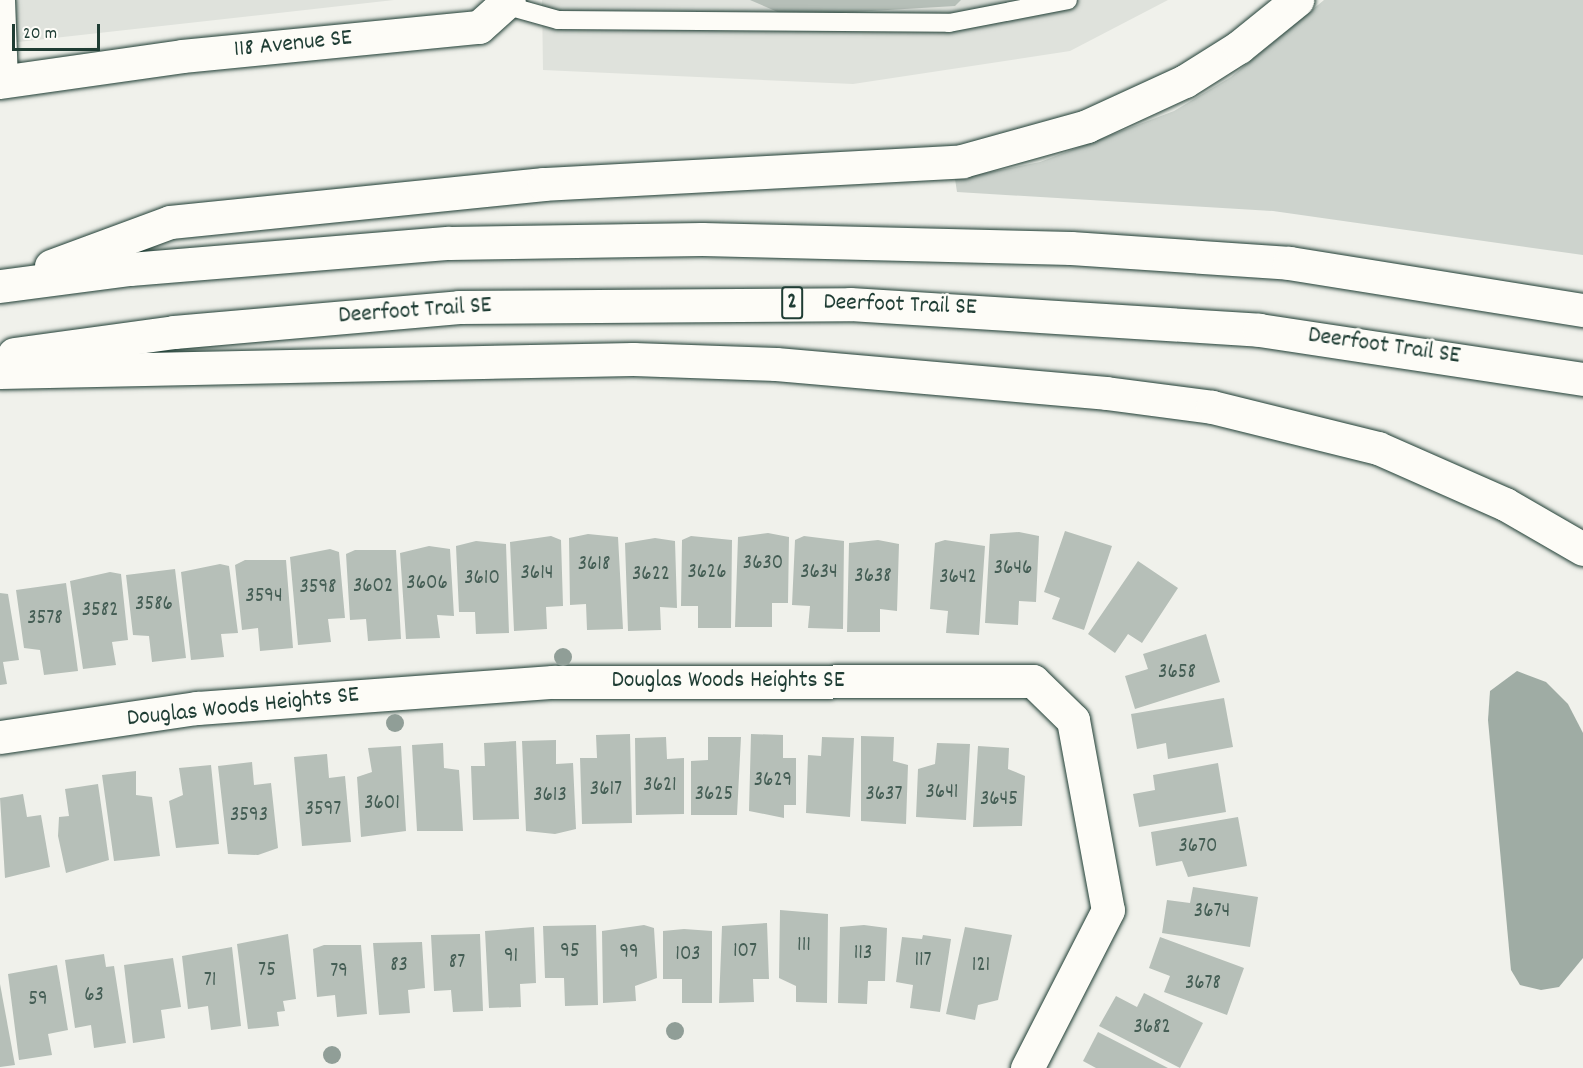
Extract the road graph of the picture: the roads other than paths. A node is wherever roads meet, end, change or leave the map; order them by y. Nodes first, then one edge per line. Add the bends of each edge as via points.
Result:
1 (6, 0) edge
2 (1068, 0) edge
3 (1297, 0) edge
4 (508, 3) edge
5 (642, 9) edge
6 (4, 81) edge
7 (0, 285) edge
8 (1583, 310) edge
9 (0, 356) edge
10 (0, 372) edge
11 (1583, 379) edge
12 (1583, 549) edge
13 (0, 737) edge
14 (1027, 1068) edge

1 - 6 lane
2 - 5 lane via 949,23
3 - 7 main road via 1239,47 1185,81 1087,126 962,161 544,184 170,222
4 - 5 lane via 558,20
4 - 6 main road, 118 Avenue SE via 479,27 182,56
7 - 8 main road via 130,268 449,243 702,239 1071,248 1289,263
9 - 11 main road, Deerfoot Trail SE / 2 via 174,332 459,307 850,304 1259,330
10 - 12 main road via 633,359 776,364 1106,393 1212,407 1378,448 1505,504
13 - 14 main road, Douglas Woods Heights SE via 197,708 553,682 1033,681 1073,720 1108,910

